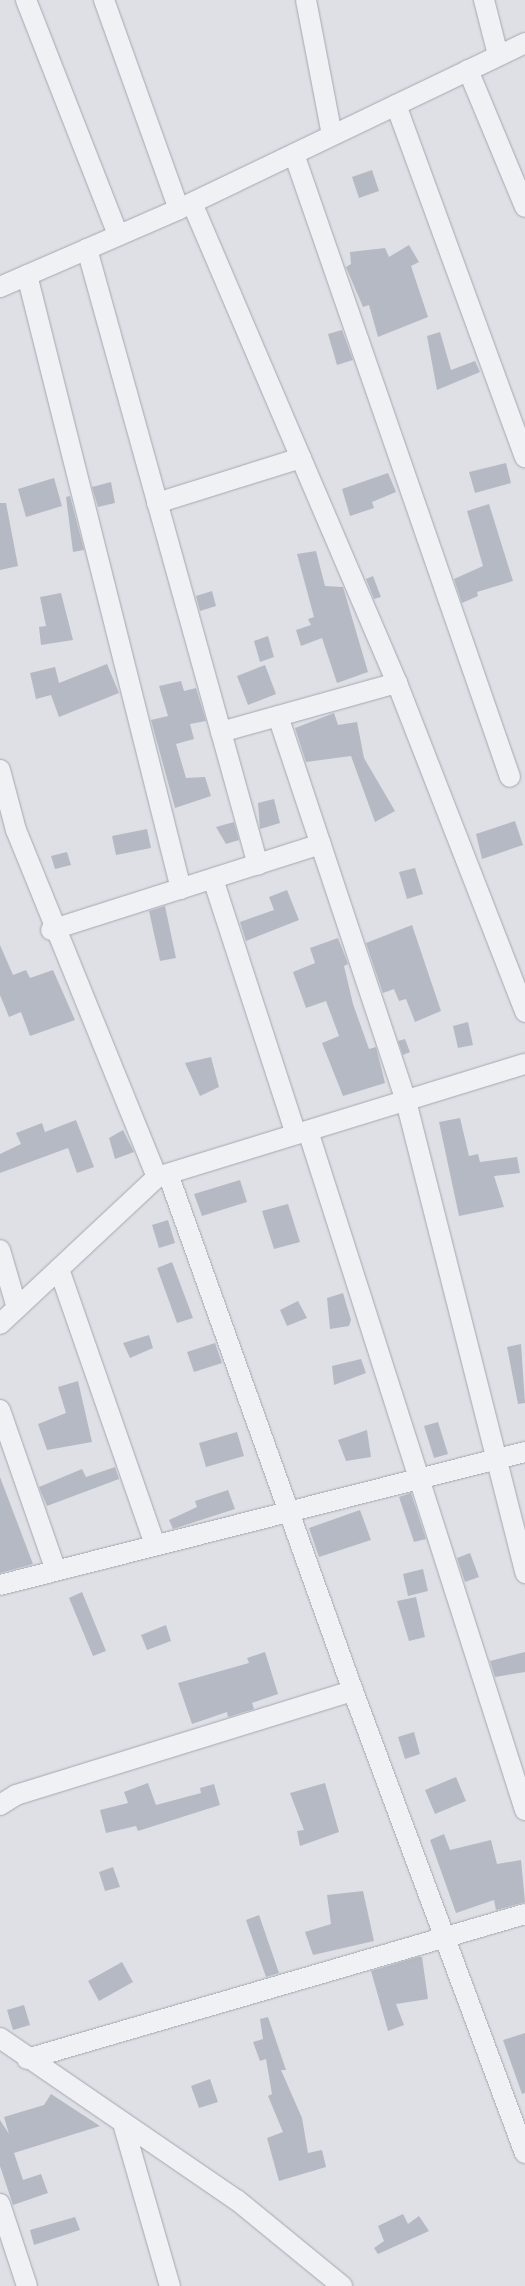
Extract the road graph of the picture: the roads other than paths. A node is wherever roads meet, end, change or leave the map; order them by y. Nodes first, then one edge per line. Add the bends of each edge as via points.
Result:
1 (26, 0) edge
2 (104, 0) edge
3 (306, 0) edge
4 (484, 0) edge
5 (525, 43) edge
6 (498, 55) junction
7 (468, 70) junction
8 (396, 105) junction
9 (332, 135) junction
10 (294, 154) junction
11 (186, 206) junction
12 (525, 207) edge
13 (118, 236) junction
14 (87, 249) junction
15 (27, 275) junction
16 (0, 287) edge
17 (525, 457) edge
18 (301, 458) junction
19 (158, 503) junction
20 (397, 683) junction
21 (278, 716) junction
22 (221, 732) junction
23 (0, 770) edge
24 (510, 776) dead end
25 (8, 832) edge
26 (321, 844) junction
27 (258, 864) junction
28 (213, 879) junction
29 (180, 889) junction
30 (54, 929) junction
31 (525, 1012) edge
32 (525, 1064) edge
33 (406, 1101) junction
34 (302, 1132) junction
35 (163, 1176) junction
36 (0, 1250) edge
37 (59, 1269) junction
38 (17, 1308) junction
39 (0, 1324) edge
40 (0, 1410) edge
41 (525, 1452) edge
42 (496, 1459) junction
43 (420, 1479) junction
44 (289, 1512) junction
45 (155, 1545) junction
46 (56, 1571) junction
47 (525, 1573) edge
48 (0, 1585) edge
49 (352, 1691) junction
50 (0, 1805) edge
51 (525, 1810) edge
52 (525, 1914) edge
53 (444, 1938) junction
54 (0, 2038) edge
55 (27, 2059) junction
56 (124, 2127) junction
57 (525, 2153) edge
58 (0, 2204) edge
59 (27, 2286) edge
60 (170, 2286) edge
61 (342, 2286) edge

1 - 13 street
2 - 11 street
3 - 9 street
4 - 6 street
5 - 6 street
6 - 7 street
7 - 8 street
7 - 12 street
8 - 9 street
8 - 17 street
9 - 10 street
10 - 11 street
10 - 24 street
11 - 13 street
11 - 18 street
13 - 14 street
14 - 15 street
14 - 19 street
15 - 16 street
15 - 29 street
18 - 19 street
18 - 20 street
19 - 22 street
20 - 21 street
20 - 31 street
21 - 22 street
21 - 26 street
22 - 27 street
23 - 25 street
25 - 30 street
26 - 27 street
26 - 33 street
27 - 28 street
28 - 29 street
28 - 34 street
29 - 30 street
30 - 35 street
32 - 33 street
33 - 34 street
33 - 42 street
34 - 35 street
34 - 43 street
35 - 37 street
35 - 44 street
36 - 38 street
37 - 38 street
37 - 45 street
38 - 39 street
40 - 46 street
41 - 42 street
42 - 43 street
42 - 47 street
43 - 44 street
43 - 51 street
44 - 45 street
44 - 49 street
45 - 46 street
46 - 48 street
49 - 50 street via 16,1795
49 - 53 street
52 - 53 street
53 - 55 street
53 - 57 street
54 - 55 street
55 - 56 street
56 - 60 street
56 - 61 street via 237,2200
58 - 59 street

